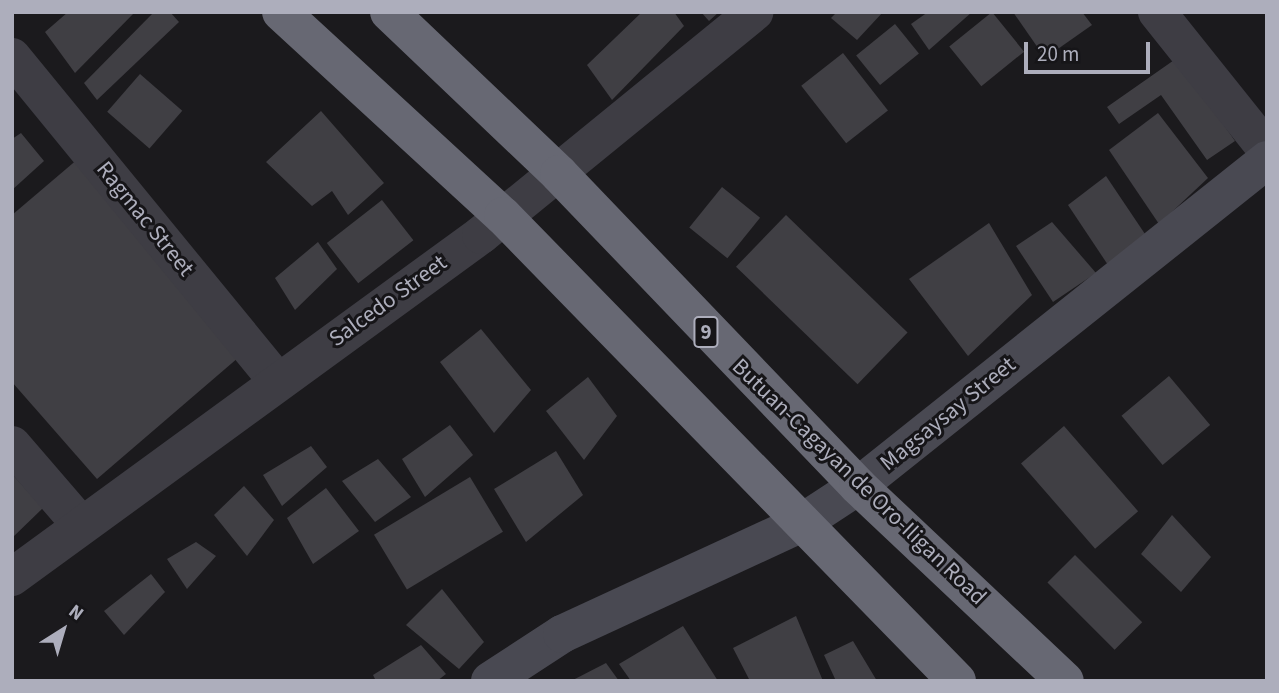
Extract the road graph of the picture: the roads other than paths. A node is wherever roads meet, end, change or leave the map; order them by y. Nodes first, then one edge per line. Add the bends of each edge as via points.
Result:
1 (281, 12) edge
2 (389, 12) edge
3 (754, 12) edge
4 (1157, 12) edge
5 (12, 57) edge
6 (1267, 150) edge
7 (1267, 160) edge
8 (559, 174) junction
9 (503, 216) junction
10 (277, 381) junction
11 (12, 445) edge
12 (858, 486) junction
13 (800, 524) junction
14 (81, 525) junction
15 (12, 577) edge
16 (490, 681) edge
17 (957, 681) edge
18 (1065, 681) edge

1 - 9 highway
2 - 8 highway, Butuan-Cagayan de Oro-Iligan Road / 9
3 - 8 street, Salcedo Street
4 - 6 street
5 - 10 street, Ragmac Street
7 - 12 street, Magsaysay Street
8 - 9 street, Salcedo Street
8 - 12 highway, Butuan-Cagayan de Oro-Iligan Road / 9
9 - 10 street, Salcedo Street
9 - 13 highway
10 - 14 street, Salcedo Street
11 - 14 street
12 - 13 street, Magsaysay Street
12 - 18 highway, Butuan-Cagayan de Oro-Iligan Road / 9
13 - 16 street, Magsaysay Street via 562,634
13 - 17 highway
14 - 15 street, Salcedo Street

